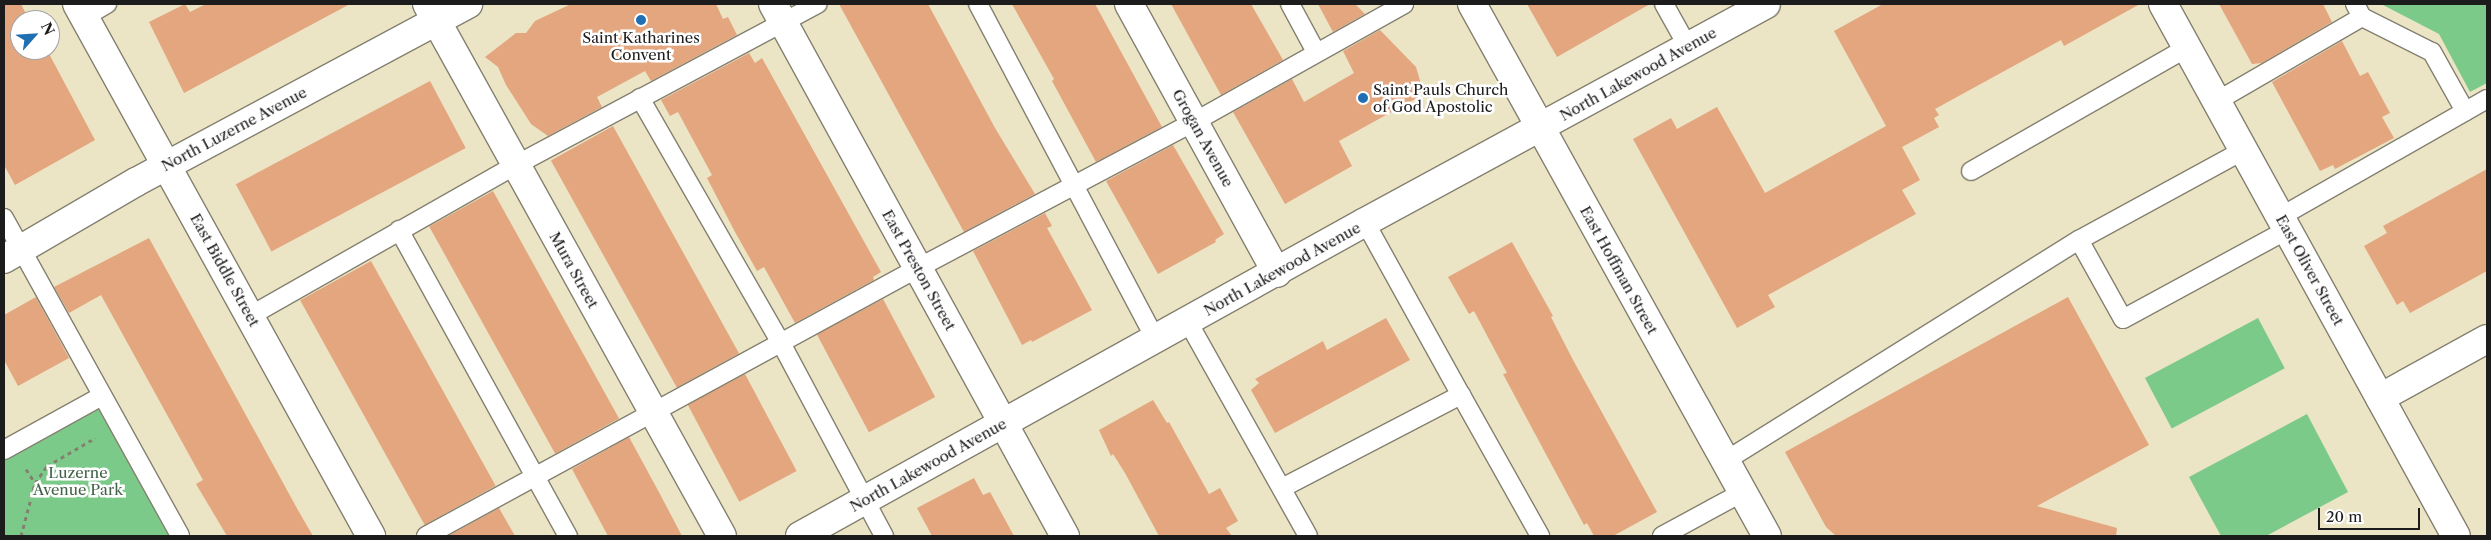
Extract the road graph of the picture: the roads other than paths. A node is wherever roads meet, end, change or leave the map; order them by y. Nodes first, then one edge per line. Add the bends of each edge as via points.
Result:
1 (468, 4) edge
2 (818, 4) edge
3 (978, 4) edge
4 (1129, 4) edge
5 (1290, 4) edge
6 (1404, 4) edge
7 (1472, 4) edge
8 (1664, 4) edge
9 (1766, 4) edge
10 (2163, 4) edge
11 (90, 8) edge
12 (2358, 10) edge
13 (432, 12) edge
14 (778, 13) edge
15 (1688, 47) junction
16 (2188, 48) junction
17 (1316, 52) junction
18 (640, 98) junction
19 (2487, 99) edge
20 (2217, 101) junction
21 (2465, 112) junction
22 (1194, 122) junction
23 (1541, 128) junction
24 (2244, 150) junction
25 (168, 165) junction
26 (516, 165) junction
27 (1971, 171) dead end
28 (1074, 186) junction
29 (4, 218) edge
30 (1366, 222) junction
31 (2284, 223) junction
32 (399, 230) junction
33 (2080, 240) junction
34 (12, 254) edge
35 (918, 268) junction
36 (1278, 272) junction
37 (250, 316) junction
38 (1188, 322) junction
39 (2487, 339) edge
40 (1156, 340) junction
41 (781, 343) junction
42 (102, 396) junction
43 (1461, 396) junction
44 (2380, 398) junction
45 (653, 412) junction
46 (1003, 424) junction
47 (8, 448) edge
48 (1725, 461) junction
49 (535, 475) junction
50 (1282, 488) junction
51 (1742, 492) junction
52 (865, 501) junction
53 (180, 536) edge
54 (372, 536) edge
55 (426, 536) edge
56 (568, 536) edge
57 (722, 536) edge
58 (800, 536) edge
59 (884, 536) edge
60 (1065, 536) edge
61 (1308, 536) edge
62 (1540, 536) edge
63 (1662, 536) edge
64 (1767, 536) edge
65 (2456, 536) edge

1 - 13 street, North Luzerne Avenue
2 - 14 lane
3 - 28 lane
4 - 22 street, Grogan Avenue
5 - 17 lane
6 - 17 lane
7 - 23 street, East Hoffman Street
8 - 15 lane
9 - 15 street, North Lakewood Avenue
10 - 16 street, East Oliver Street
11 - 25 street, East Biddle Street
12 - 20 lane
12 - 21 lane via 2432,52
13 - 25 street, North Luzerne Avenue
13 - 26 street, Mura Street
14 - 18 lane
14 - 35 street, East Preston Street
15 - 23 street, North Lakewood Avenue
16 - 20 street, East Oliver Street
16 - 27 lane
17 - 22 lane
18 - 26 lane
18 - 41 lane
19 - 21 lane
20 - 24 street, East Oliver Street
21 - 31 lane
22 - 28 lane
22 - 36 street, Grogan Avenue
23 - 30 street, North Lakewood Avenue
23 - 48 street, East Hoffman Street
24 - 31 street, East Oliver Street
24 - 33 lane
25 - 34 street, North Luzerne Avenue
25 - 37 street, East Biddle Street
26 - 32 lane
26 - 45 street, Mura Street
28 - 35 lane
28 - 40 lane
29 - 34 lane
30 - 36 street, North Lakewood Avenue
30 - 43 lane
31 - 33 lane via 2123,320
31 - 44 street, East Oliver Street
32 - 37 lane
32 - 49 lane
33 - 48 lane
34 - 42 lane
35 - 41 lane
35 - 46 street, East Preston Street
36 - 38 street, North Lakewood Avenue
37 - 54 street, East Biddle Street
38 - 40 street, North Lakewood Avenue
38 - 50 lane
39 - 44 street
40 - 46 street, North Lakewood Avenue
41 - 45 lane
41 - 52 lane
42 - 47 lane
42 - 53 lane
43 - 50 lane
43 - 62 lane
44 - 65 street, East Oliver Street
45 - 49 lane
45 - 57 street, Mura Street
46 - 52 street, North Lakewood Avenue
46 - 60 street, East Preston Street
48 - 51 street, East Hoffman Street
49 - 55 lane
49 - 56 lane
50 - 61 lane
51 - 63 lane
51 - 64 street, East Hoffman Street
52 - 58 street, North Lakewood Avenue
52 - 59 lane

